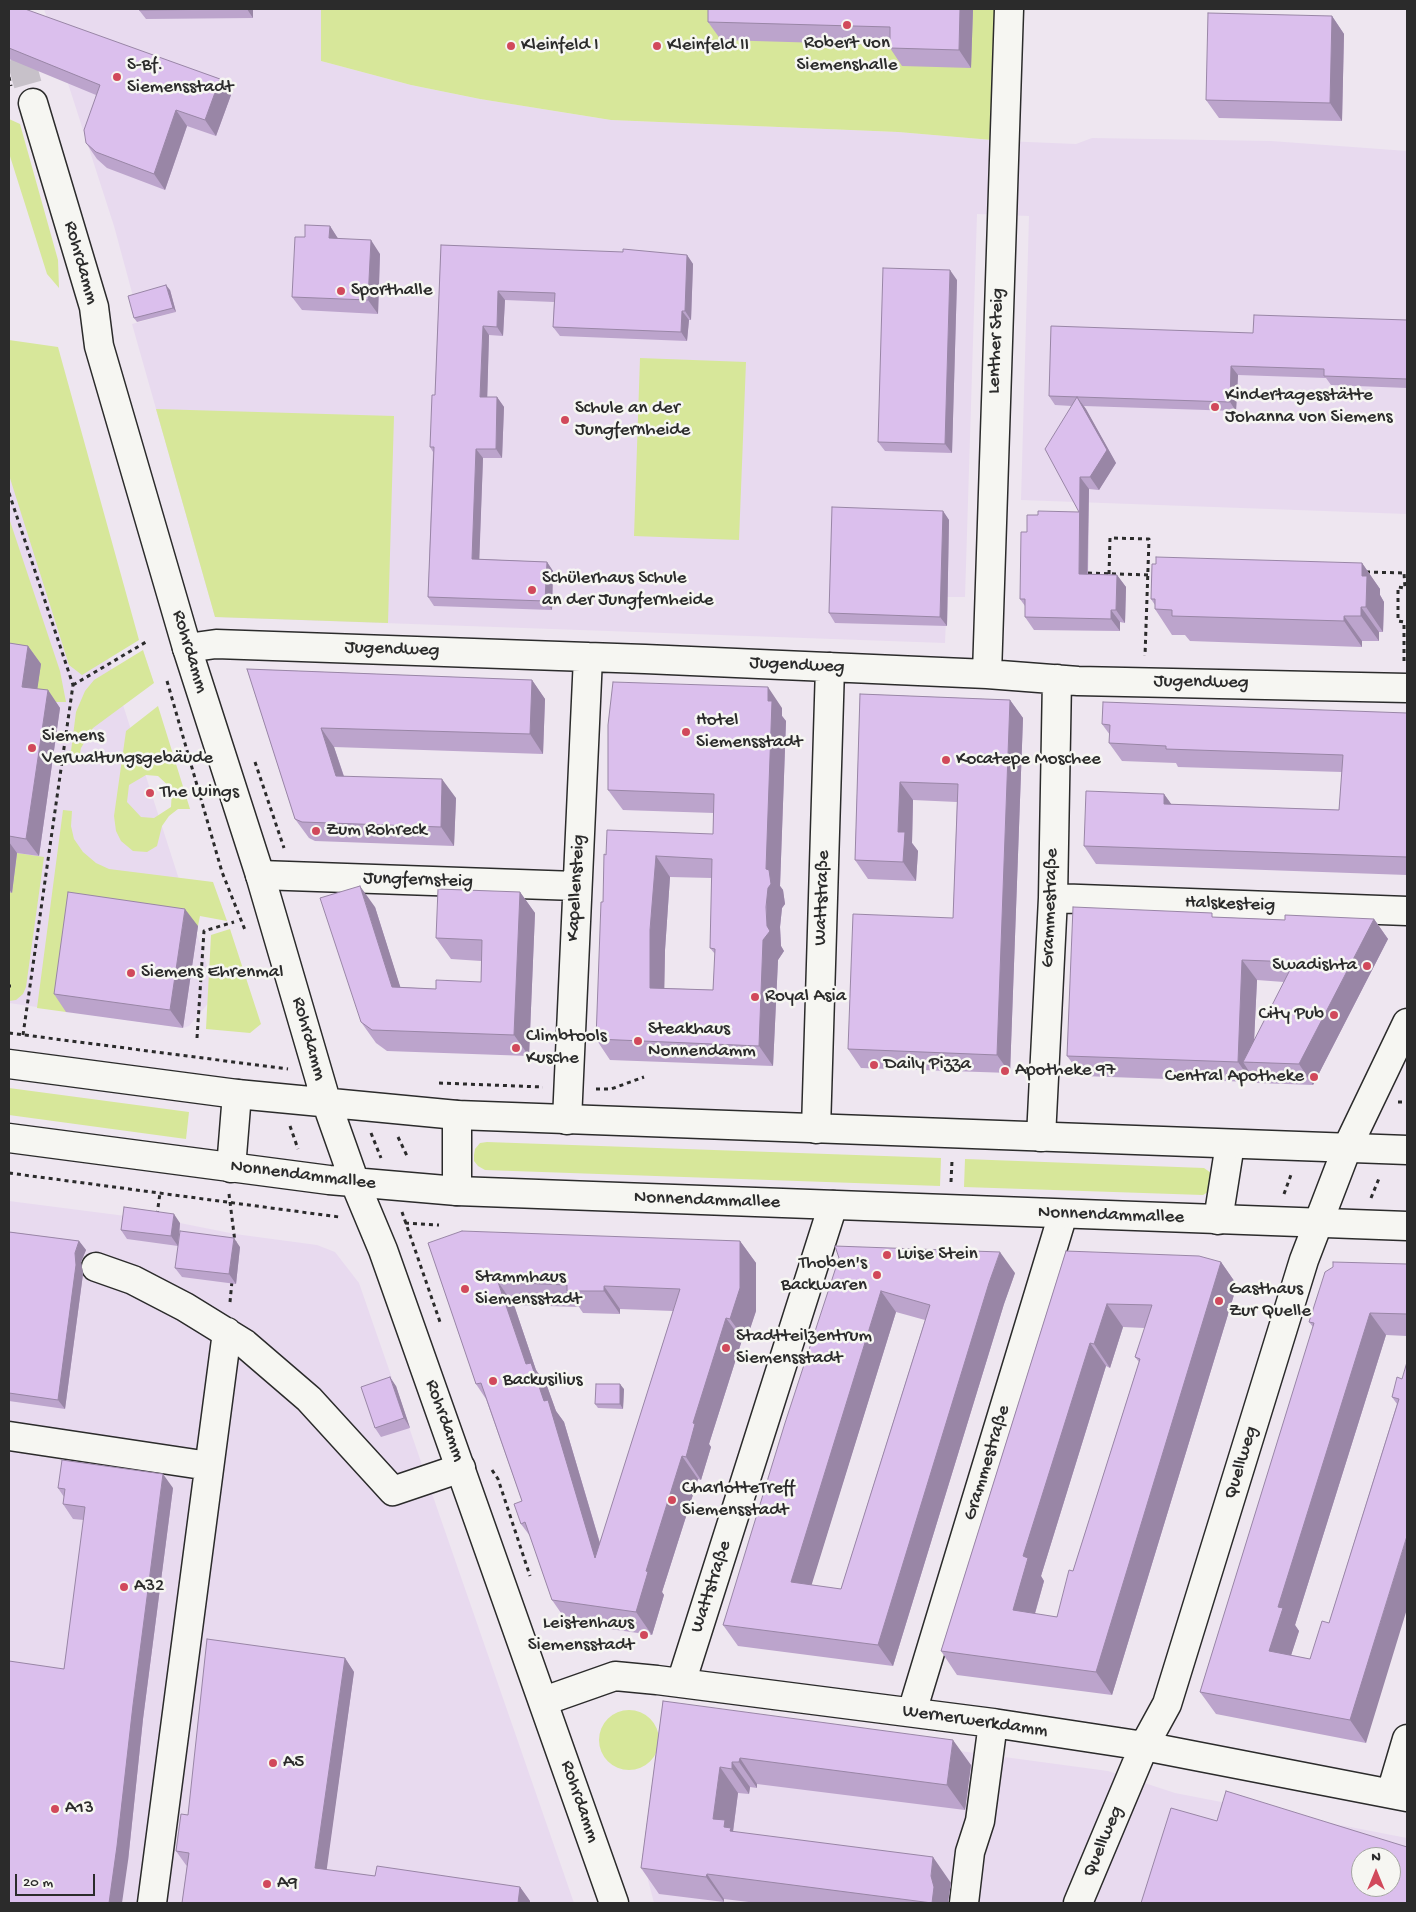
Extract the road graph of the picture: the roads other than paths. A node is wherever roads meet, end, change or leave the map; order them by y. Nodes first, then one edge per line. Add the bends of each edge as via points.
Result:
1 (1009, 9) edge
2 (33, 103) tunnel mouth
3 (187, 648) junction
4 (588, 657) junction
5 (830, 667) junction
6 (987, 674) junction
7 (1057, 679) junction
8 (1405, 687) edge
9 (260, 875) junction
10 (576, 886) junction
11 (1053, 898) junction
12 (1407, 911) edge
13 (1407, 1023) edge
14 (9, 1064) edge
15 (237, 1094) junction
16 (327, 1104) junction
17 (457, 1115) junction
18 (567, 1120) junction
19 (816, 1129) junction
20 (1041, 1137) junction
21 (9, 1138) edge
22 (1230, 1144) junction
23 (1347, 1148) junction
24 (1407, 1150) edge
25 (232, 1168) junction
26 (355, 1183) junction
27 (457, 1192) junction
28 (833, 1205) junction
29 (1063, 1214) junction
30 (1218, 1220) junction
31 (1318, 1223) junction
32 (1407, 1226) edge
33 (96, 1268) dead end
34 (227, 1332) junction
35 (9, 1436) edge
36 (209, 1466) junction
37 (460, 1468) junction
38 (681, 1683) junction
39 (544, 1701) junction
40 (912, 1712) junction
41 (993, 1723) junction
42 (1407, 1739) edge
43 (1144, 1746) junction
44 (1399, 1795) edge
45 (152, 1903) edge
46 (614, 1903) edge
47 (964, 1903) edge
48 (1078, 1903) edge

1 - 6 street, Lenther Steig
2 - 3 street, Rohrdamm via 94,307 99,346
3 - 4 street, Jugendweg via 216,644
3 - 9 street, Rohrdamm
4 - 5 street, Jugendweg
4 - 10 street, Kapellensteig
5 - 6 street, Jugendweg
5 - 19 street, Wattstraße
6 - 7 street, Jugendweg
7 - 8 street, Jugendweg
7 - 11 street, Grammestraße
9 - 10 street, Jungfernsteig
9 - 16 street, Rohrdamm
10 - 18 street, Kapellensteig
11 - 12 street, Halskesteig
11 - 20 street, Grammestraße
13 - 23 street, Quellweg
14 - 15 street
15 - 16 street
15 - 25 street
16 - 17 street
16 - 26 street, Rohrdamm
17 - 18 street
17 - 27 street
18 - 19 street
19 - 20 street
20 - 22 street
21 - 25 street, Nonnendammallee
22 - 23 street
22 - 30 street
23 - 24 street
23 - 31 street, Quellweg
25 - 26 street, Nonnendammallee
26 - 27 street, Nonnendammallee
26 - 37 street, Rohrdamm via 383,1250
27 - 28 street, Nonnendammallee
28 - 29 street, Nonnendammallee
28 - 38 street, Wattstraße
29 - 30 street, Nonnendammallee
29 - 40 street, Grammestraße
30 - 31 street, Nonnendammallee
31 - 32 street, Nonnendammallee
31 - 43 street, Quellweg via 1167,1704
33 - 34 street via 133,1280
34 - 36 street
34 - 37 street via 309,1398 393,1491
35 - 36 street
36 - 45 street
37 - 39 street, Rohrdamm
38 - 39 street, Wernerwerkdamm via 615,1676
38 - 40 street, Wernerwerkdamm
39 - 46 street, Rohrdamm
40 - 41 street, Wernerwerkdamm
41 - 43 street, Wernerwerkdamm
41 - 47 street via 980,1821 970,1852
42 - 44 street
43 - 44 street, Wernerwerkdamm
43 - 48 street, Quellweg

